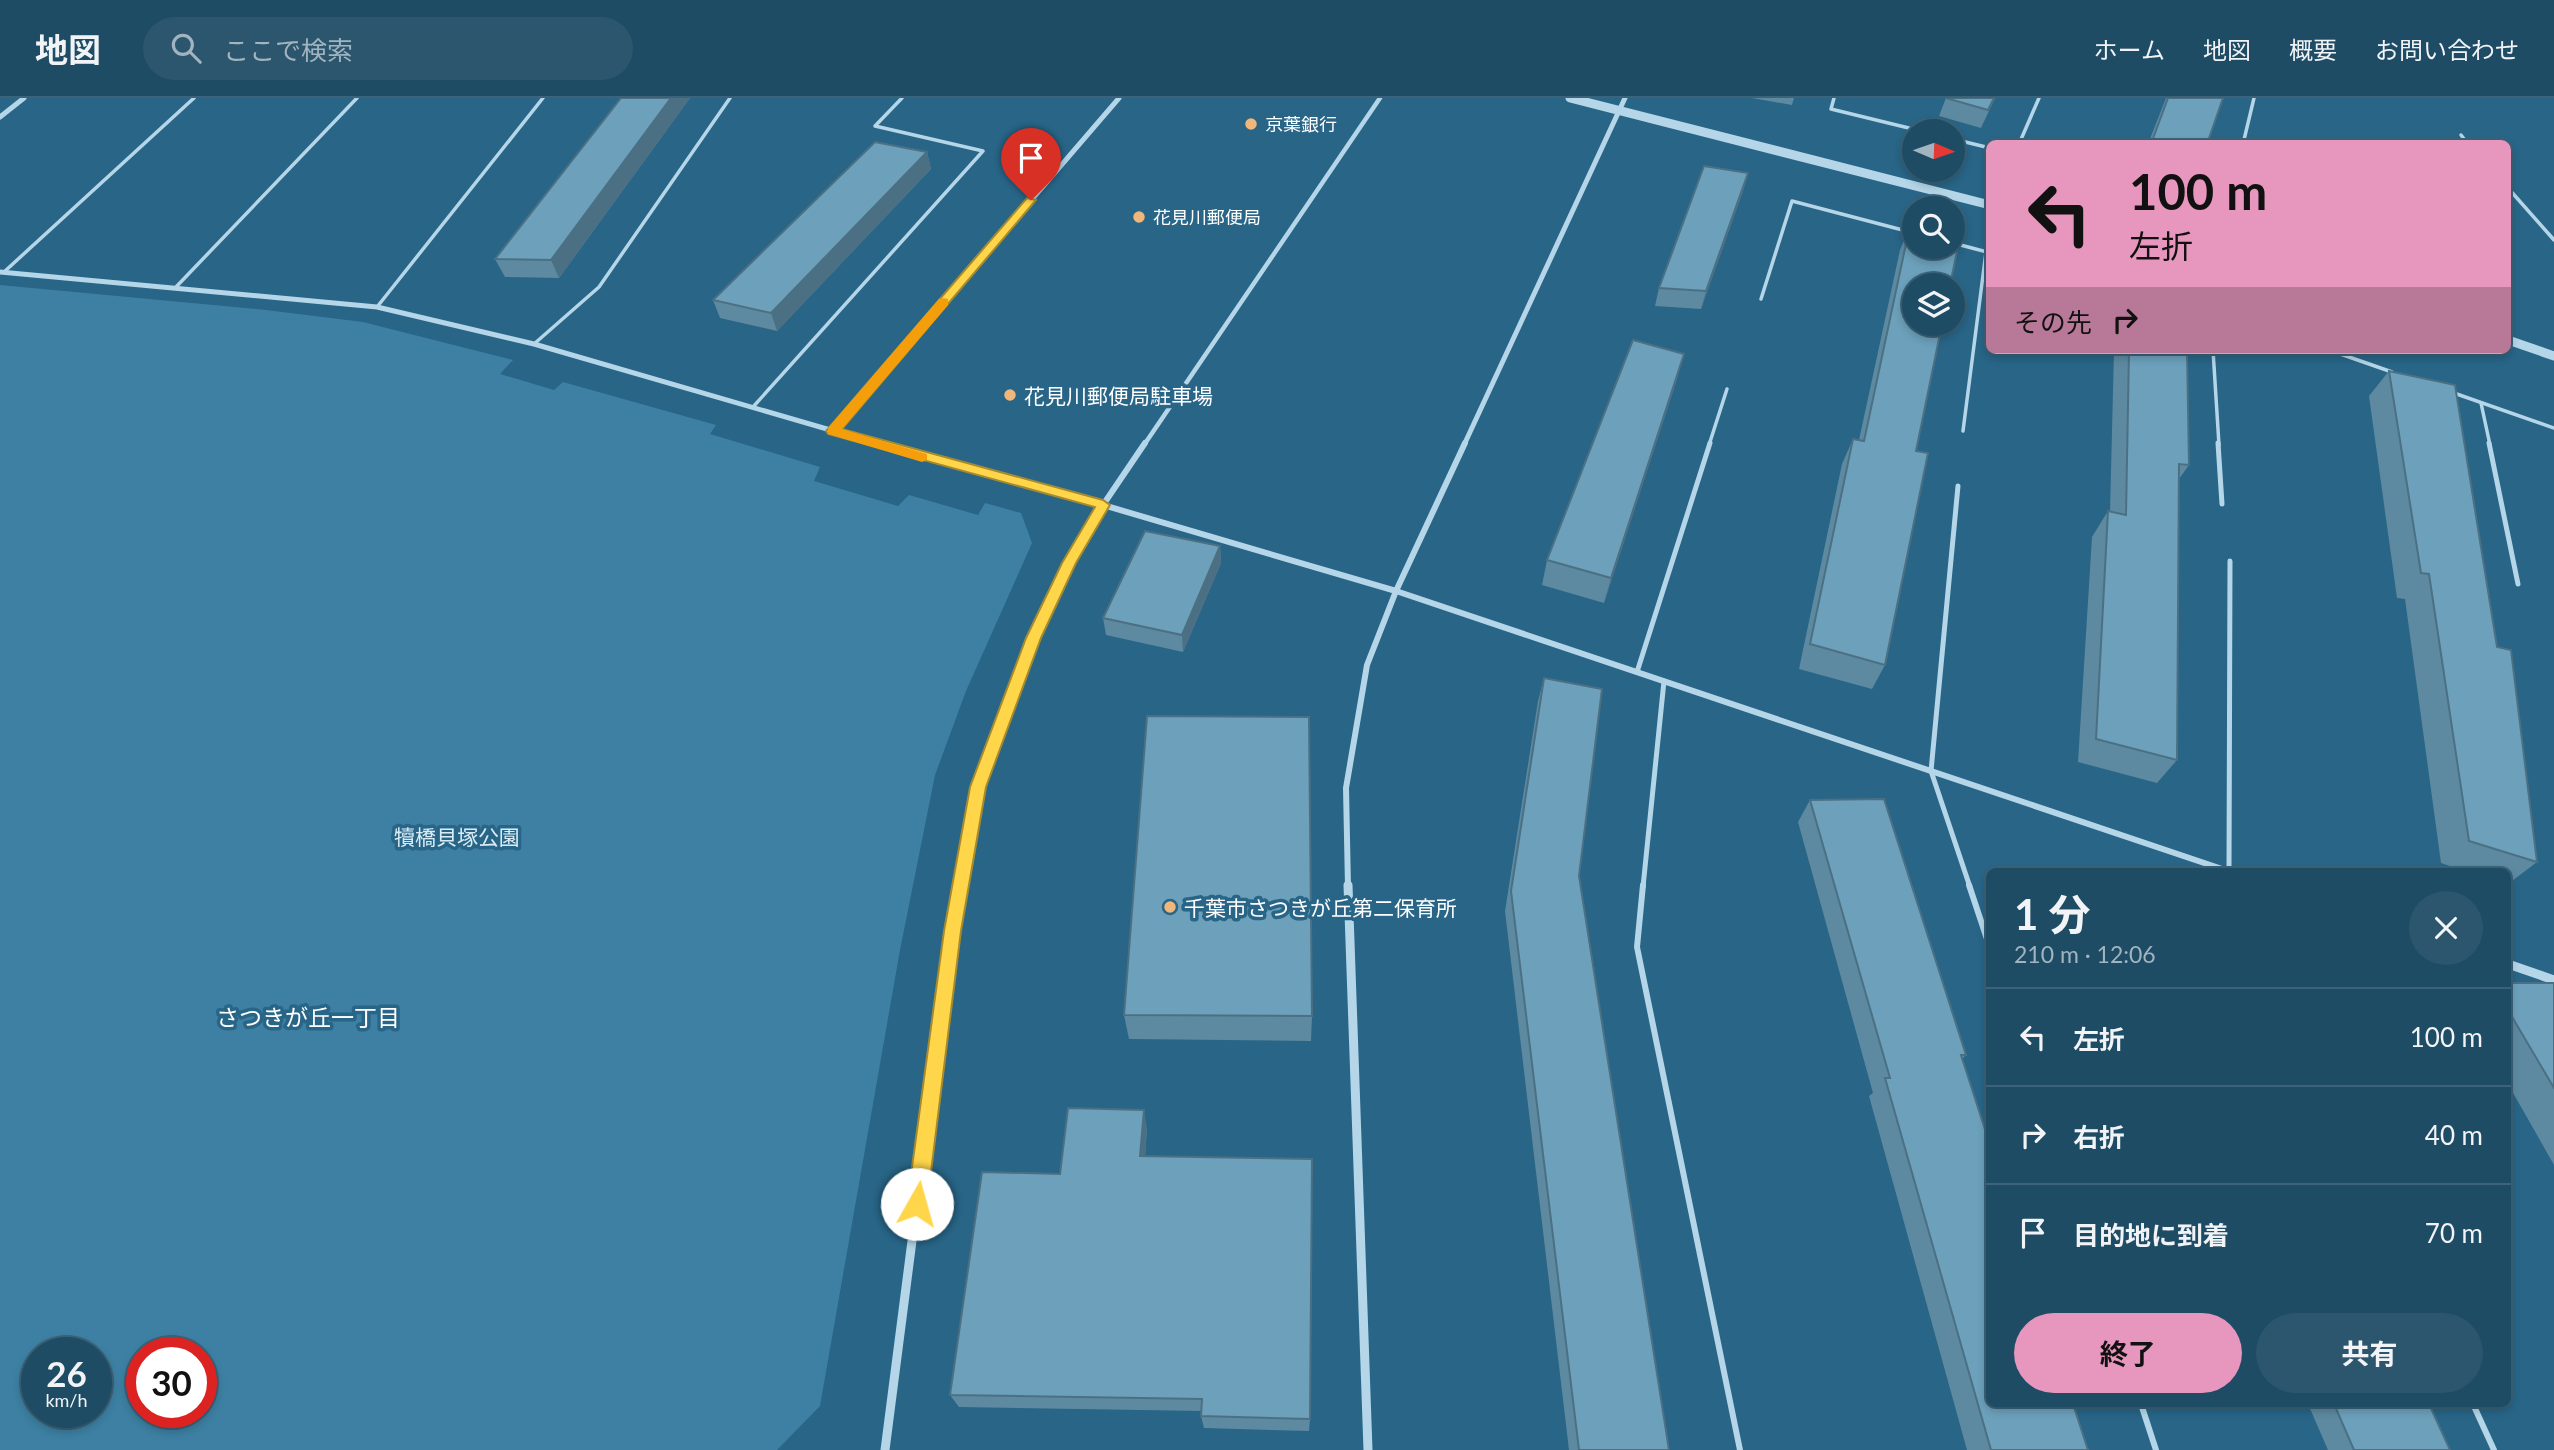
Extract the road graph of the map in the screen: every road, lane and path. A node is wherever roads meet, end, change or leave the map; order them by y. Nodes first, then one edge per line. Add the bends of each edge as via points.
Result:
1 (24, 98) edge
2 (194, 98) edge
3 (357, 98) edge
4 (543, 98) edge
5 (730, 98) edge
6 (902, 98) edge
7 (1119, 98) edge
8 (1380, 98) edge
9 (1570, 98) edge
10 (1625, 98) edge
11 (1833, 98) edge
12 (2039, 98) edge
13 (2254, 98) edge
14 (1619, 111) junction
15 (0, 117) edge
16 (1902, 126) edge
17 (2461, 135) dead end
18 (2022, 140) edge
19 (2244, 140) edge
20 (2465, 140) edge
21 (1965, 142) edge
22 (1986, 147) edge
23 (2511, 191) edge
24 (1986, 204) edge
25 (1902, 230) edge
26 (2554, 240) edge
27 (1965, 246) edge
28 (1986, 251) edge
29 (1986, 266) edge
30 (2, 272) edge
31 (176, 287) junction
32 (1761, 299) dead end
33 (377, 307) junction
34 (2511, 341) edge
35 (534, 344) junction
36 (2213, 354) edge
37 (2341, 354) edge
38 (2554, 356) edge
39 (2405, 376) edge
40 (1727, 389) dead end
41 (2443, 390) edge
42 (2481, 403) junction
43 (753, 407) junction
44 (2554, 428) edge
45 (833, 431) junction
46 (1963, 431) dead end
47 (1958, 486) dead end
48 (1103, 505) junction
49 (2222, 505) dead end
50 (2230, 561) dead end
51 (2518, 583) dead end
52 (1395, 591) junction
53 (1637, 672) junction
54 (1664, 681) junction
55 (1931, 771) junction
56 (2221, 868) edge
57 (2230, 868) edge
58 (1986, 936) edge
59 (2511, 965) edge
60 (2554, 979) edge
61 (2142, 1407) edge
62 (2474, 1407) edge
63 (885, 1450) edge
64 (1368, 1450) edge
65 (1740, 1450) edge
66 (2156, 1450) edge
67 (2494, 1450) edge

1 - 15 street
2 - 30 lane
3 - 31 lane
4 - 33 lane
5 - 35 lane via 599,287
6 - 43 lane via 874,126 983,152
7 - 45 street
8 - 48 street
9 - 14 street
10 - 14 street
11 - 16 lane via 1831,109
12 - 18 lane
13 - 19 lane
14 - 24 street
14 - 52 street
17 - 20 lane
21 - 22 lane
23 - 26 lane
25 - 32 lane via 1792,201
27 - 28 lane
29 - 46 lane
30 - 31 street
31 - 33 street
33 - 35 street
34 - 38 street
35 - 43 street
36 - 49 lane
37 - 39 lane
40 - 53 lane
41 - 42 lane
42 - 44 lane
42 - 51 lane
43 - 45 street
45 - 48 street
47 - 55 lane
48 - 52 street
48 - 63 street via 1033,638 978,787 953,931
50 - 57 lane
52 - 53 street
52 - 64 street via 1367,665 1346,788
53 - 54 street
54 - 55 street
54 - 65 lane via 1637,947
55 - 56 street
55 - 58 lane
59 - 60 street
61 - 66 lane
62 - 67 lane

